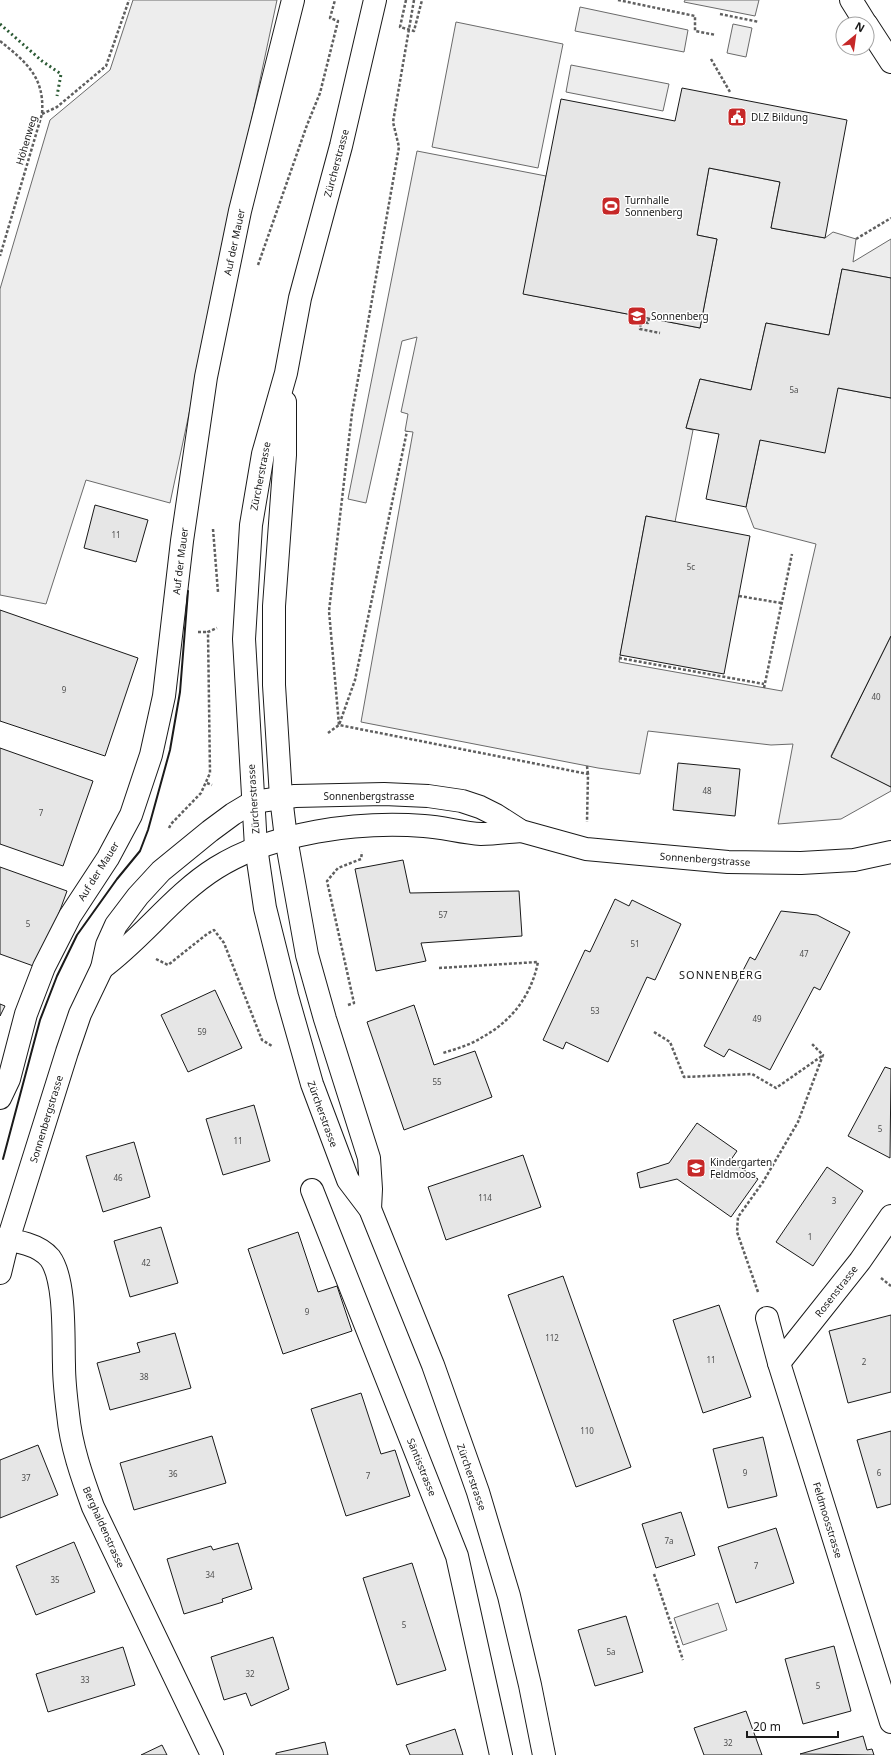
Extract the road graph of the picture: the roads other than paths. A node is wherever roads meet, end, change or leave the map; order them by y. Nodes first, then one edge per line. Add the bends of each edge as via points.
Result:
1 (293, 0) edge
2 (375, 0) edge
3 (851, 0) edge
4 (862, 16) edge
5 (875, 37) edge
6 (891, 62) edge
7 (286, 373) junction
8 (281, 797) junction
9 (253, 802) junction
10 (521, 831) junction
11 (286, 838) junction
12 (256, 847) junction
13 (891, 852) edge
14 (102, 968) junction
15 (0, 1098) edge
16 (312, 1190) dead end
17 (370, 1209) junction
18 (891, 1216) edge
19 (4, 1240) edge
20 (0, 1274) edge
21 (767, 1318) road end
22 (779, 1363) junction
23 (891, 1722) edge
24 (212, 1755) edge
25 (501, 1755) edge
26 (544, 1755) edge

1 - 15 main road, Auf der Mauer via 240,211 206,377 182,541 164,696 152,755 131,815 108,858 70,916 44,967 26,1014 8,1079
2 - 7 main road, Zürcherstrasse via 341,146 300,298
3 - 4 main road
5 - 6 main road
7 - 8 main road, Zürcherstrasse via 285,455 274,606 274,685
7 - 9 main road, Zürcherstrasse via 263,454 251,525 244,639
8 - 9 main road, Sonnenbergstrasse
8 - 10 main road, Sonnenbergstrasse via 384,794 428,796 462,801 480,807
8 - 11 main road, Zürcherstrasse
9 - 12 main road, Zürcherstrasse
9 - 14 main road, Sonnenbergstrasse via 187,848 138,896 116,925 107,945
10 - 11 main road, Sonnenbergstrasse via 481,834 425,826 384,825 336,829
10 - 13 main road, Sonnenbergstrasse via 586,849 728,862 801,863 854,860
11 - 12 main road, Sonnenbergstrasse
11 - 17 main road, Zürcherstrasse via 307,955 369,1158 372,1189
12 - 14 main road, Sonnenbergstrasse via 214,869 187,890 127,948
12 - 17 main road, Zürcherstrasse via 264,908 312,1084 348,1180
14 - 19 main road, Sonnenbergstrasse via 80,1014
16 - 25 main road, Säntisstrasse via 457,1556
17 - 26 main road, Zürcherstrasse via 433,1365 478,1492 509,1596
18 - 22 main road, Rosenstrasse via 860,1261
19 - 20 main road, Sonnenbergstrasse
19 - 24 main road, Berghaldenstrasse via 40,1249 50,1259 58,1275 68,1415 72,1443 82,1477 93,1507
21 - 22 main road, Feldmoosstrasse
22 - 23 main road, Feldmoosstrasse

